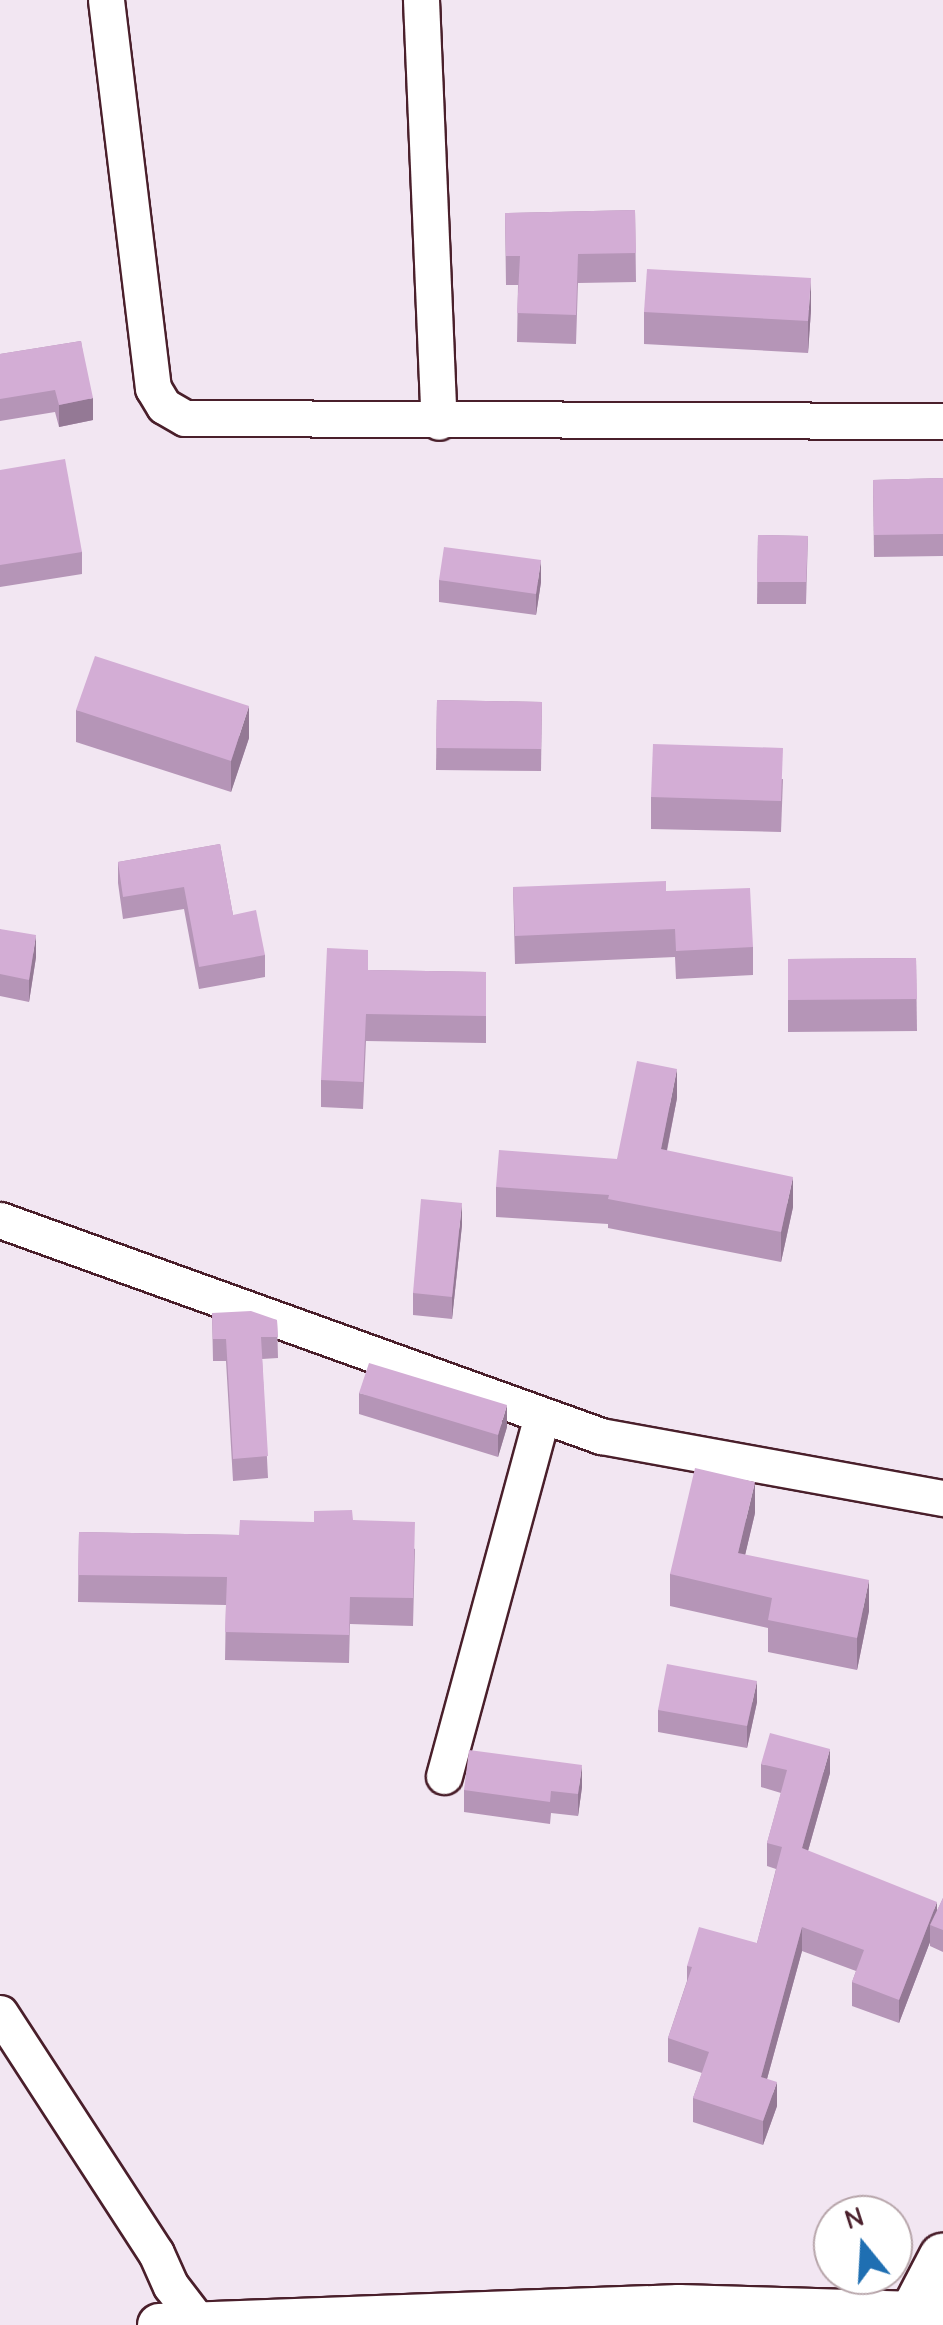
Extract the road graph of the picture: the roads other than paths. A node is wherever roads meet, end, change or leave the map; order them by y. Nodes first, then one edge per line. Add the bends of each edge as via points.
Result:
1 (106, 0) edge
2 (421, 0) edge
3 (943, 421) edge
4 (439, 422) junction
5 (0, 1220) edge
6 (542, 1416) junction
7 (943, 1498) edge
8 (444, 1776) dead end
9 (0, 2012) edge
10 (943, 2258) edge
11 (921, 2318) edge
12 (160, 2325) edge
13 (201, 2325) edge

1 - 4 street via 154,388 164,406 185,418
2 - 4 street
3 - 4 street
5 - 6 street
6 - 7 street via 601,1436
6 - 8 street
9 - 13 street
10 - 11 main road
11 - 13 street via 678,2306
12 - 13 street

